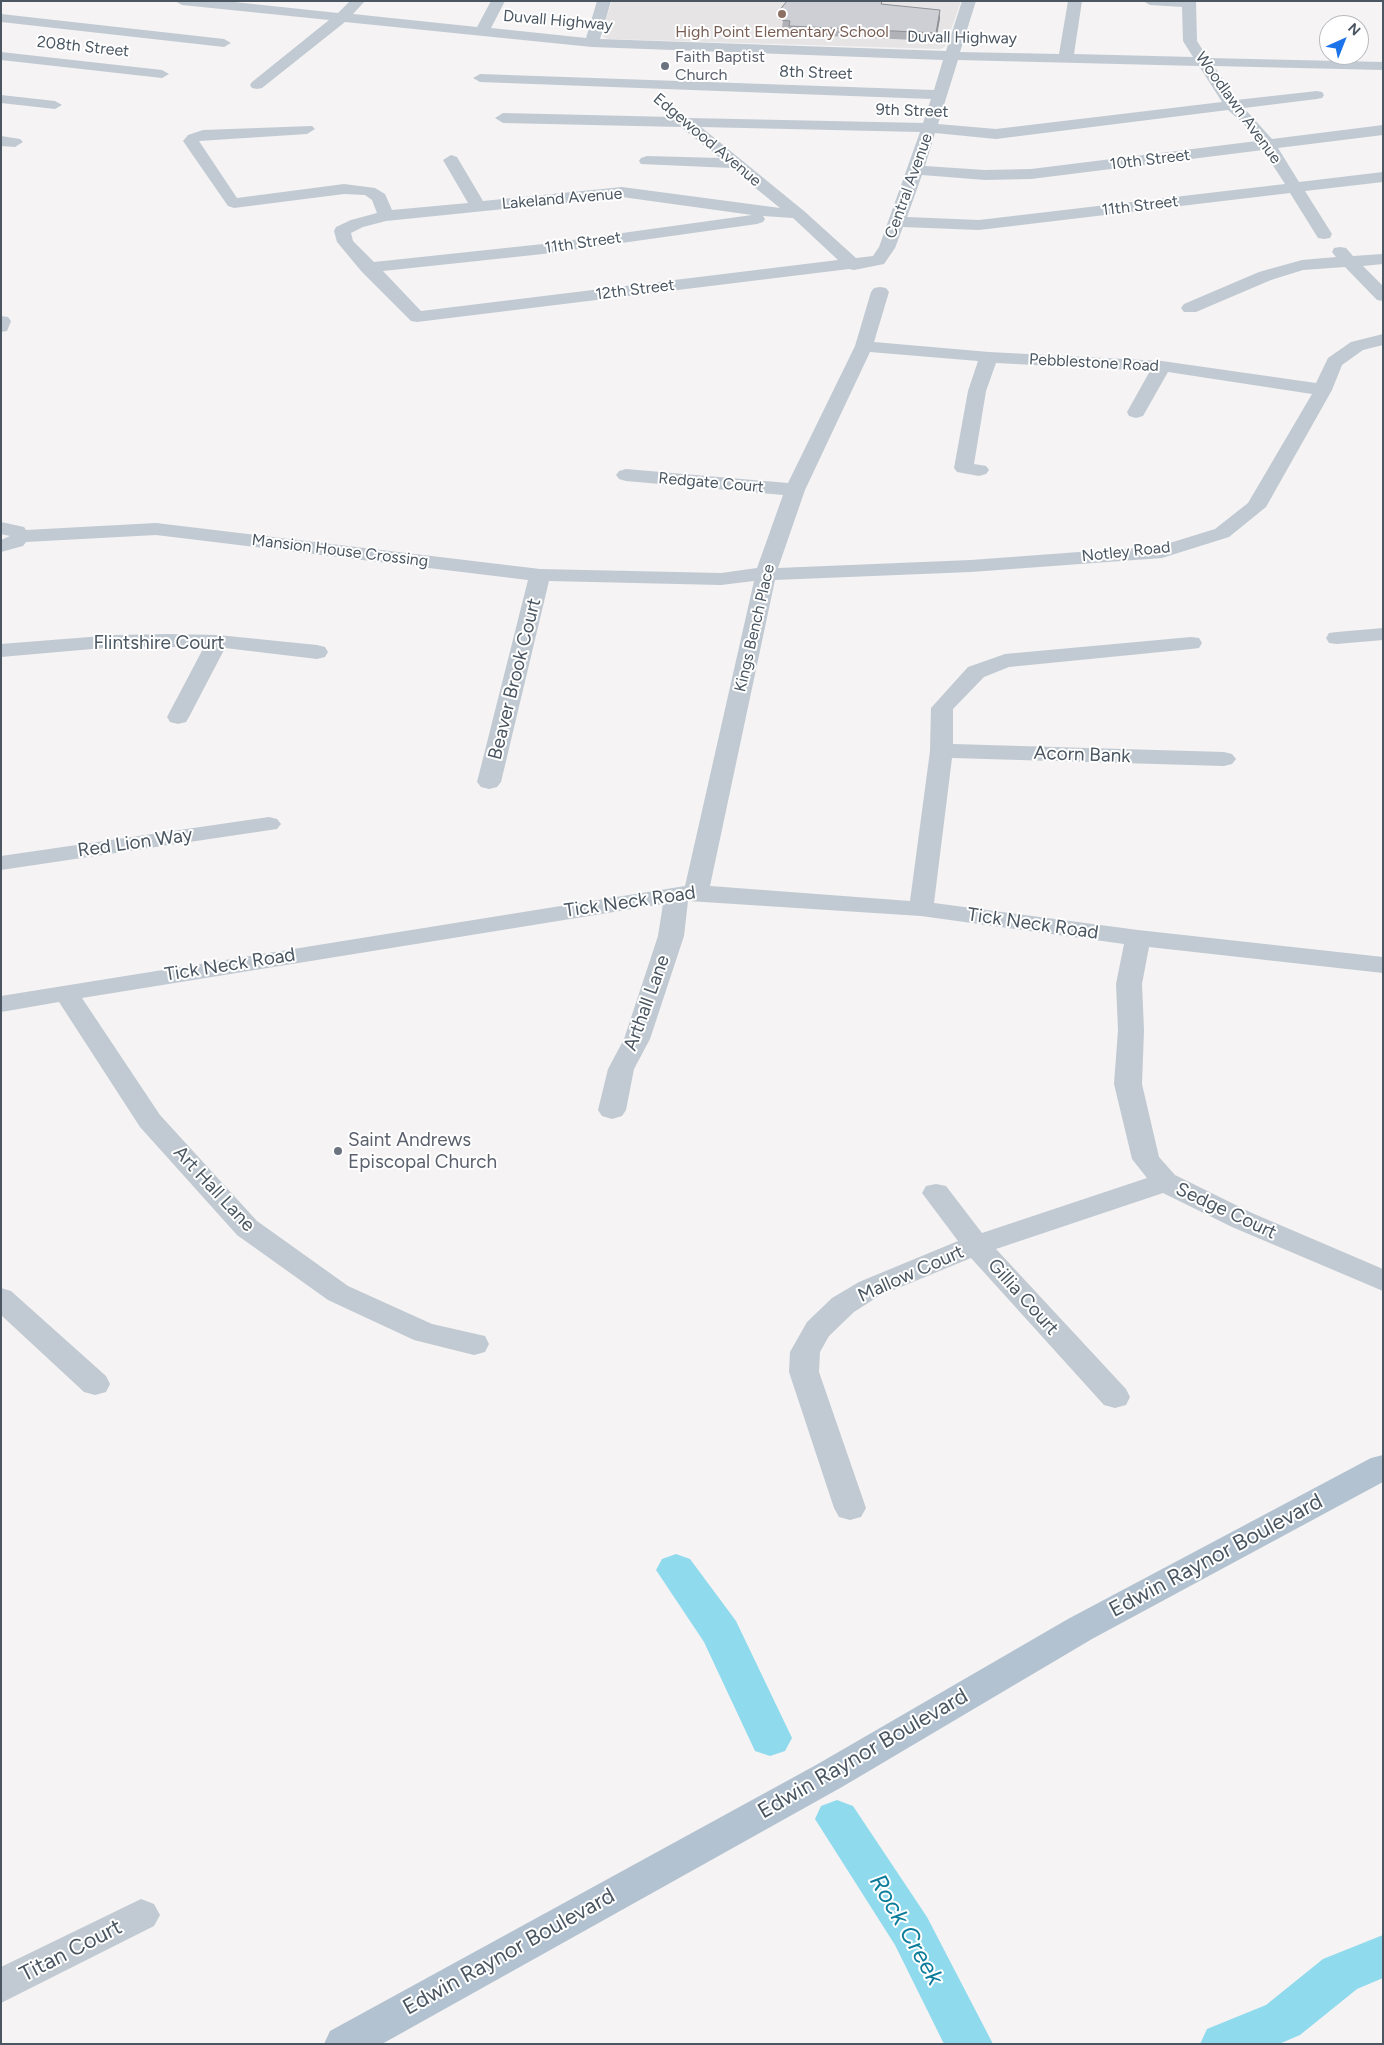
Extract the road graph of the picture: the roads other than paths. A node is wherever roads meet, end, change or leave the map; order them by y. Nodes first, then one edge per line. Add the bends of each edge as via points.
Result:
1 (182, 1) edge
2 (358, 1) edge
3 (498, 1) edge
4 (604, 1) edge
5 (969, 1) edge
6 (1075, 1) edge
7 (1150, 1) edge
8 (1189, 2) edge
9 (3, 10) edge
10 (341, 18) junction
11 (481, 32) junction
12 (224, 43) dead end
13 (592, 43) junction
14 (1, 56) edge
15 (952, 56) junction
16 (1066, 57) junction
17 (1202, 62) junction
18 (1383, 66) edge
19 (162, 74) dead end
20 (480, 78) dead end
21 (640, 84) junction
22 (257, 85) dead end
23 (941, 95) junction
24 (1318, 95) dead end
25 (1, 99) edge
26 (55, 105) dead end
27 (1232, 106) junction
28 (503, 118) dead end
29 (685, 123) junction
30 (307, 128) dead end
31 (930, 128) junction
32 (1383, 130) edge
33 (1268, 145) junction
34 (451, 160) dead end
35 (646, 161) dead end
36 (733, 163) junction
37 (916, 170) junction
38 (1383, 177) edge
39 (1293, 188) junction
40 (478, 206) junction
41 (798, 214) junction
42 (386, 216) junction
43 (897, 222) junction
44 (1383, 259) edge
45 (1348, 262) junction
46 (854, 265) junction
47 (368, 268) junction
48 (880, 292) dead end
49 (1383, 296) edge
50 (1190, 308) dead end
51 (1383, 339) edge
52 (864, 346) junction
53 (990, 357) junction
54 (1162, 366) junction
55 (1323, 390) junction
56 (1136, 412) dead end
57 (980, 470) dead end
58 (626, 475) dead end
59 (795, 490) junction
60 (1, 528) edge
61 (20, 536) junction
62 (1, 546) edge
63 (540, 575) junction
64 (756, 575) junction
65 (1383, 634) edge
66 (1337, 638) dead end
67 (218, 641) junction
68 (1191, 643) dead end
69 (1, 651) edge
70 (317, 652) dead end
71 (178, 717) dead end
72 (941, 751) junction
73 (1224, 759) dead end
74 (489, 782) dead end
75 (269, 824) dead end
76 (1, 863) edge
77 (686, 893) junction
78 (921, 909) junction
79 (1138, 938) junction
80 (1383, 965) edge
81 (65, 992) junction
82 (1, 1004) edge
83 (612, 1110) dead end
84 (1165, 1182) junction
85 (936, 1193) dead end
86 (976, 1245) junction
87 (1383, 1281) edge
88 (1, 1298) edge
89 (474, 1344) dead end
90 (95, 1384) dead end
91 (1114, 1397) dead end
92 (1383, 1467) edge
93 (850, 1508) dead end
94 (141, 1915) dead end
95 (1, 1986) edge
96 (344, 2044) edge

1 - 10 street, Duvall Highway
2 - 10 street
3 - 11 street
4 - 13 street
5 - 15 street, Central Avenue
6 - 16 street
7 - 8 street
8 - 17 street, Woodlawn Avenue via 1190,41
9 - 12 street
10 - 11 street, Duvall Highway
10 - 22 street
11 - 13 street, Duvall Highway
13 - 15 street, Duvall Highway
13 - 21 street, Edgewood Avenue
14 - 19 street, 208th Street
15 - 16 street, Duvall Highway
15 - 23 street, Central Avenue
16 - 17 street, Duvall Highway
17 - 18 street, Duvall Highway
17 - 27 street, Woodlawn Avenue
20 - 21 street, 8th Street
21 - 23 street, 8th Street
21 - 29 street, Edgewood Avenue
23 - 31 street, Central Avenue
24 - 27 street, 9th Street
25 - 26 street
27 - 31 street, 9th Street via 996,134
27 - 33 street, Woodlawn Avenue
28 - 29 street, 9th Street
29 - 31 street, 9th Street
29 - 36 street, Edgewood Avenue
30 - 42 street via 203,136 190,142 234,203 358,190 379,196
31 - 37 street, Central Avenue
32 - 33 street, 10th Street
33 - 37 street, 10th Street via 1031,174 985,175
33 - 39 street, Woodlawn Avenue
34 - 40 street
35 - 36 street
36 - 41 street, Edgewood Avenue
37 - 43 street, Central Avenue
38 - 39 street, 11th Street
39 - 43 street, 11th Street via 979,225
39 - 45 street, Woodlawn Avenue
40 - 41 street, Lakeland Avenue via 622,192
40 - 42 street, Lakeland Avenue
41 - 46 street, Edgewood Avenue
41 - 47 street, 11th Street via 543,249
42 - 47 street, Lakeland Avenue via 357,223 342,231 345,242
43 - 46 street, Central Avenue via 887,248 878,260
44 - 45 street
45 - 49 street, Woodlawn Avenue
45 - 50 street via 1302,265 1265,276
46 - 47 street, 12th Street via 417,317
48 - 52 street, Kings Bench Place
51 - 55 street, Notley Road via 1357,346 1334,362
52 - 53 street, Pebblestone Road
52 - 59 street, Kings Bench Place
53 - 54 street, Pebblestone Road
53 - 57 street via 977,391 964,468
54 - 55 street, Pebblestone Road
54 - 56 street
55 - 64 street, Notley Road via 1256,507 1222,533 1162,552 971,566
58 - 59 street, Redgate Court
59 - 64 street, Kings Bench Place
60 - 61 street via 17,530
61 - 62 street via 16,542
61 - 63 street, Mansion House Crossing via 156,529
63 - 64 street, Mansion House Crossing via 721,579
63 - 74 street, Beaver Brook Court
64 - 77 street, Kings Bench Place
65 - 66 street
67 - 69 street, Flintshire Court via 115,641
67 - 70 street, Flintshire Court
67 - 71 street
68 - 72 street via 1005,661 976,672 942,708
72 - 73 street, Acorn Bank
72 - 78 street
75 - 76 street, Red Lion Way
77 - 78 street, Tick Neck Road
77 - 81 street, Tick Neck Road
77 - 83 street, Arthall Lane via 637,1039 621,1069
78 - 79 street, Tick Neck Road
79 - 80 street, Tick Neck Road
79 - 84 street, Sedge Court via 1129,984 1128,1084 1146,1159
81 - 82 street, Tick Neck Road
81 - 89 street, Art Hall Lane via 150,1121 247,1228 338,1293 425,1332
84 - 86 street, Mallow Court
84 - 87 street, Sedge Court via 1242,1220
85 - 86 street, Gillia Court
86 - 91 street, Gillia Court
86 - 93 street, Mallow Court via 869,1289 843,1305 818,1329 805,1352 804,1372
88 - 90 street
92 - 96 main road, Edwin Raynor Boulevard via 1080,1630 829,1776
94 - 95 street, Titan Court

